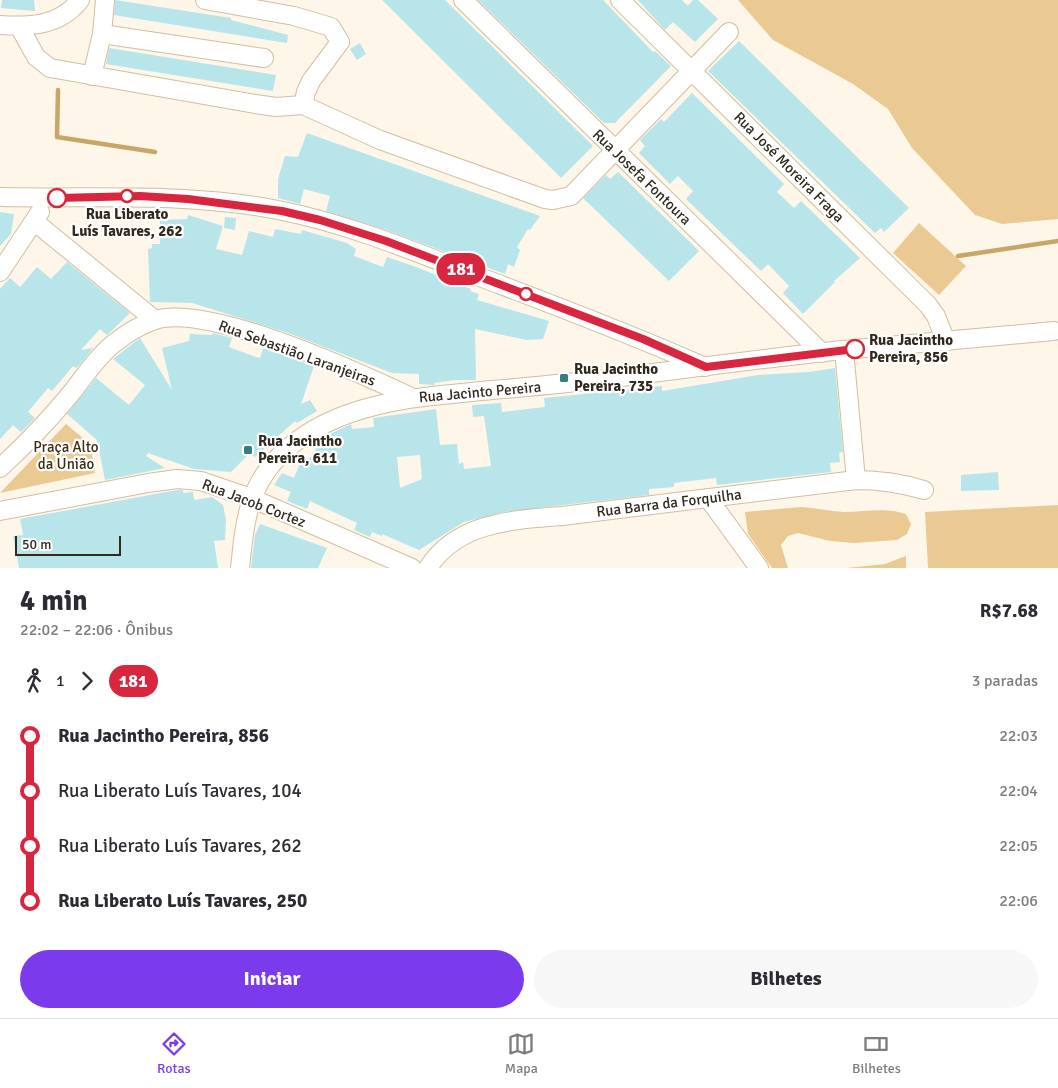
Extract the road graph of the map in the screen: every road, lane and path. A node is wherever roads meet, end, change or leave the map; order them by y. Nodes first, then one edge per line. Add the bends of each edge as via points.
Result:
1 (80, 0) edge
2 (105, 0) edge
3 (205, 0) edge
4 (463, 0) edge
5 (620, 0) edge
6 (0, 25) edge
7 (20, 26) junction
8 (729, 32) dead end
9 (102, 34) junction
10 (264, 58) dead end
11 (692, 70) junction
12 (92, 76) junction
13 (303, 105) junction
14 (613, 150) junction
15 (0, 197) edge
16 (46, 198) junction
17 (35, 222) junction
18 (0, 272) edge
19 (155, 320) junction
20 (1054, 331) dead end
21 (946, 342) junction
22 (844, 350) junction
23 (822, 353) junction
24 (706, 367) junction
25 (413, 398) junction
26 (0, 468) edge
27 (856, 480) junction
28 (924, 490) dead end
29 (251, 498) junction
30 (708, 498) junction
31 (0, 511) edge
32 (240, 568) edge
33 (412, 568) edge
34 (428, 568) edge
35 (758, 568) edge

1 - 7 street via 66,15 52,21
2 - 9 street
3 - 13 street via 294,16 332,27 340,42 311,80
4 - 14 street, Rua Josefa Fontoura
5 - 11 street, Rua José Moreira Fraga
6 - 7 street
7 - 12 street via 43,64
8 - 11 street
9 - 10 street
9 - 12 street
11 - 14 street
11 - 21 street, Rua José Moreira Fraga via 928,305
12 - 13 street via 276,107
13 - 14 street via 380,140 544,199 571,196
14 - 23 street, Rua Josefa Fontoura
15 - 16 street
16 - 17 street
16 - 24 street via 134,196 188,199 282,211 320,220 386,241 643,339
17 - 18 street
17 - 19 street
19 - 25 street, Rua Sebastião Laranjeiras via 195,318 224,324 334,363
19 - 26 street, Rua Sebastião Laranjeiras via 111,346 44,424
20 - 21 street, Rua Jacinto Pereira
21 - 22 street, Rua Jacinto Pereira
22 - 23 street, Rua Jacinto Pereira
22 - 27 street
23 - 24 street, Rua Jacinto Pereira
24 - 25 street, Rua Jacinto Pereira
25 - 29 street, Rua Jacinto Pereira via 363,409 310,432 282,454
27 - 28 street, Rua Barra da Forquilha via 902,483
27 - 30 street, Rua Barra da Forquilha
29 - 31 street, Rua Jacob Cortez via 201,481 177,479
29 - 32 street, Rua Jacinto Pereira
29 - 33 street, Rua Jacob Cortez
30 - 34 street, Rua Barra da Forquilha via 513,520 487,526 450,543
30 - 35 street

